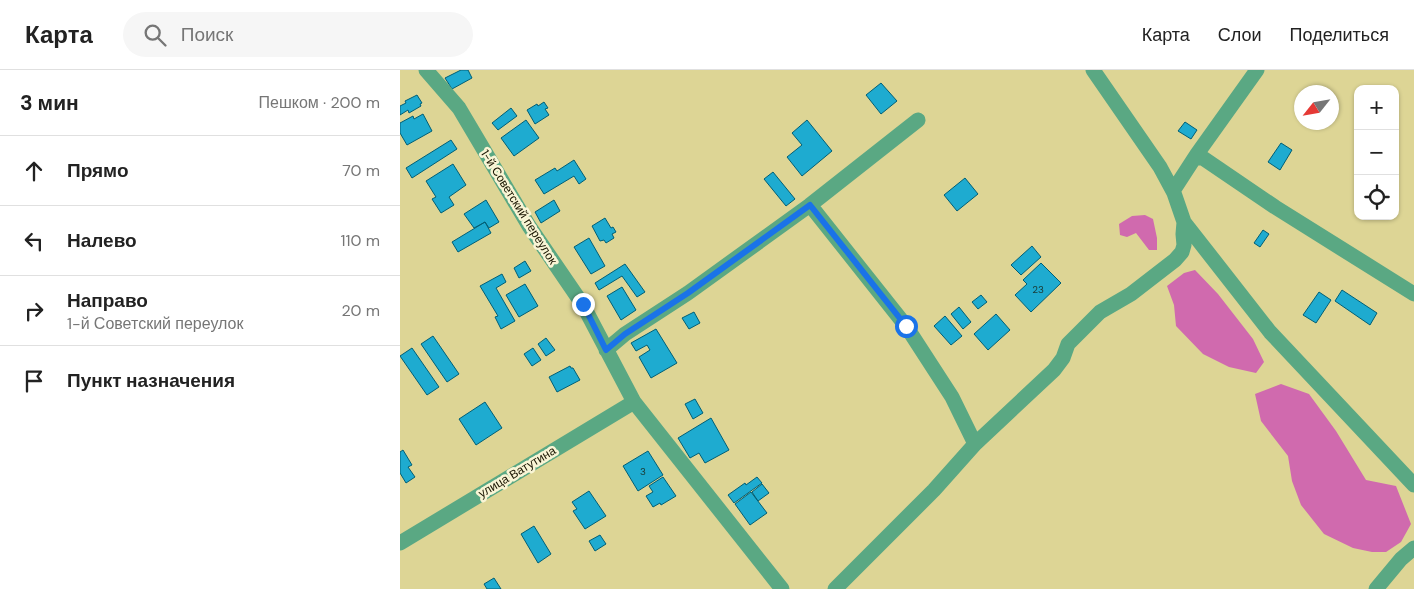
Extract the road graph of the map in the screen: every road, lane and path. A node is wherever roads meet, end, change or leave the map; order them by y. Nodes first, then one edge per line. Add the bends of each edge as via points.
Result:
1 (426, 70) edge
2 (1093, 70) edge
3 (1256, 70) edge
4 (918, 120) dead end
5 (1198, 156) junction
6 (1173, 191) junction
7 (810, 205) junction
8 (1184, 222) junction
9 (1414, 294) edge
10 (606, 350) junction
11 (634, 402) junction
12 (975, 444) junction
13 (1414, 484) edge
14 (400, 543) edge
15 (1414, 548) edge
16 (782, 589) edge
17 (835, 589) edge
18 (1376, 589) edge

1 - 10 street, 1-й Советский переулок via 459,108 529,226 583,304
2 - 6 street via 1160,166
3 - 5 street
4 - 7 street
5 - 6 street
5 - 9 street
6 - 8 street
7 - 10 street
7 - 12 street via 906,326 952,397
8 - 12 street via 1184,246 1175,260 1131,294 1100,312 1068,344 1054,370
8 - 13 street via 1270,332
10 - 11 street, 1-й Советский переулок
11 - 14 street, улица Ватутина
11 - 16 street, 1-й Советский переулок
12 - 17 street
15 - 18 street

